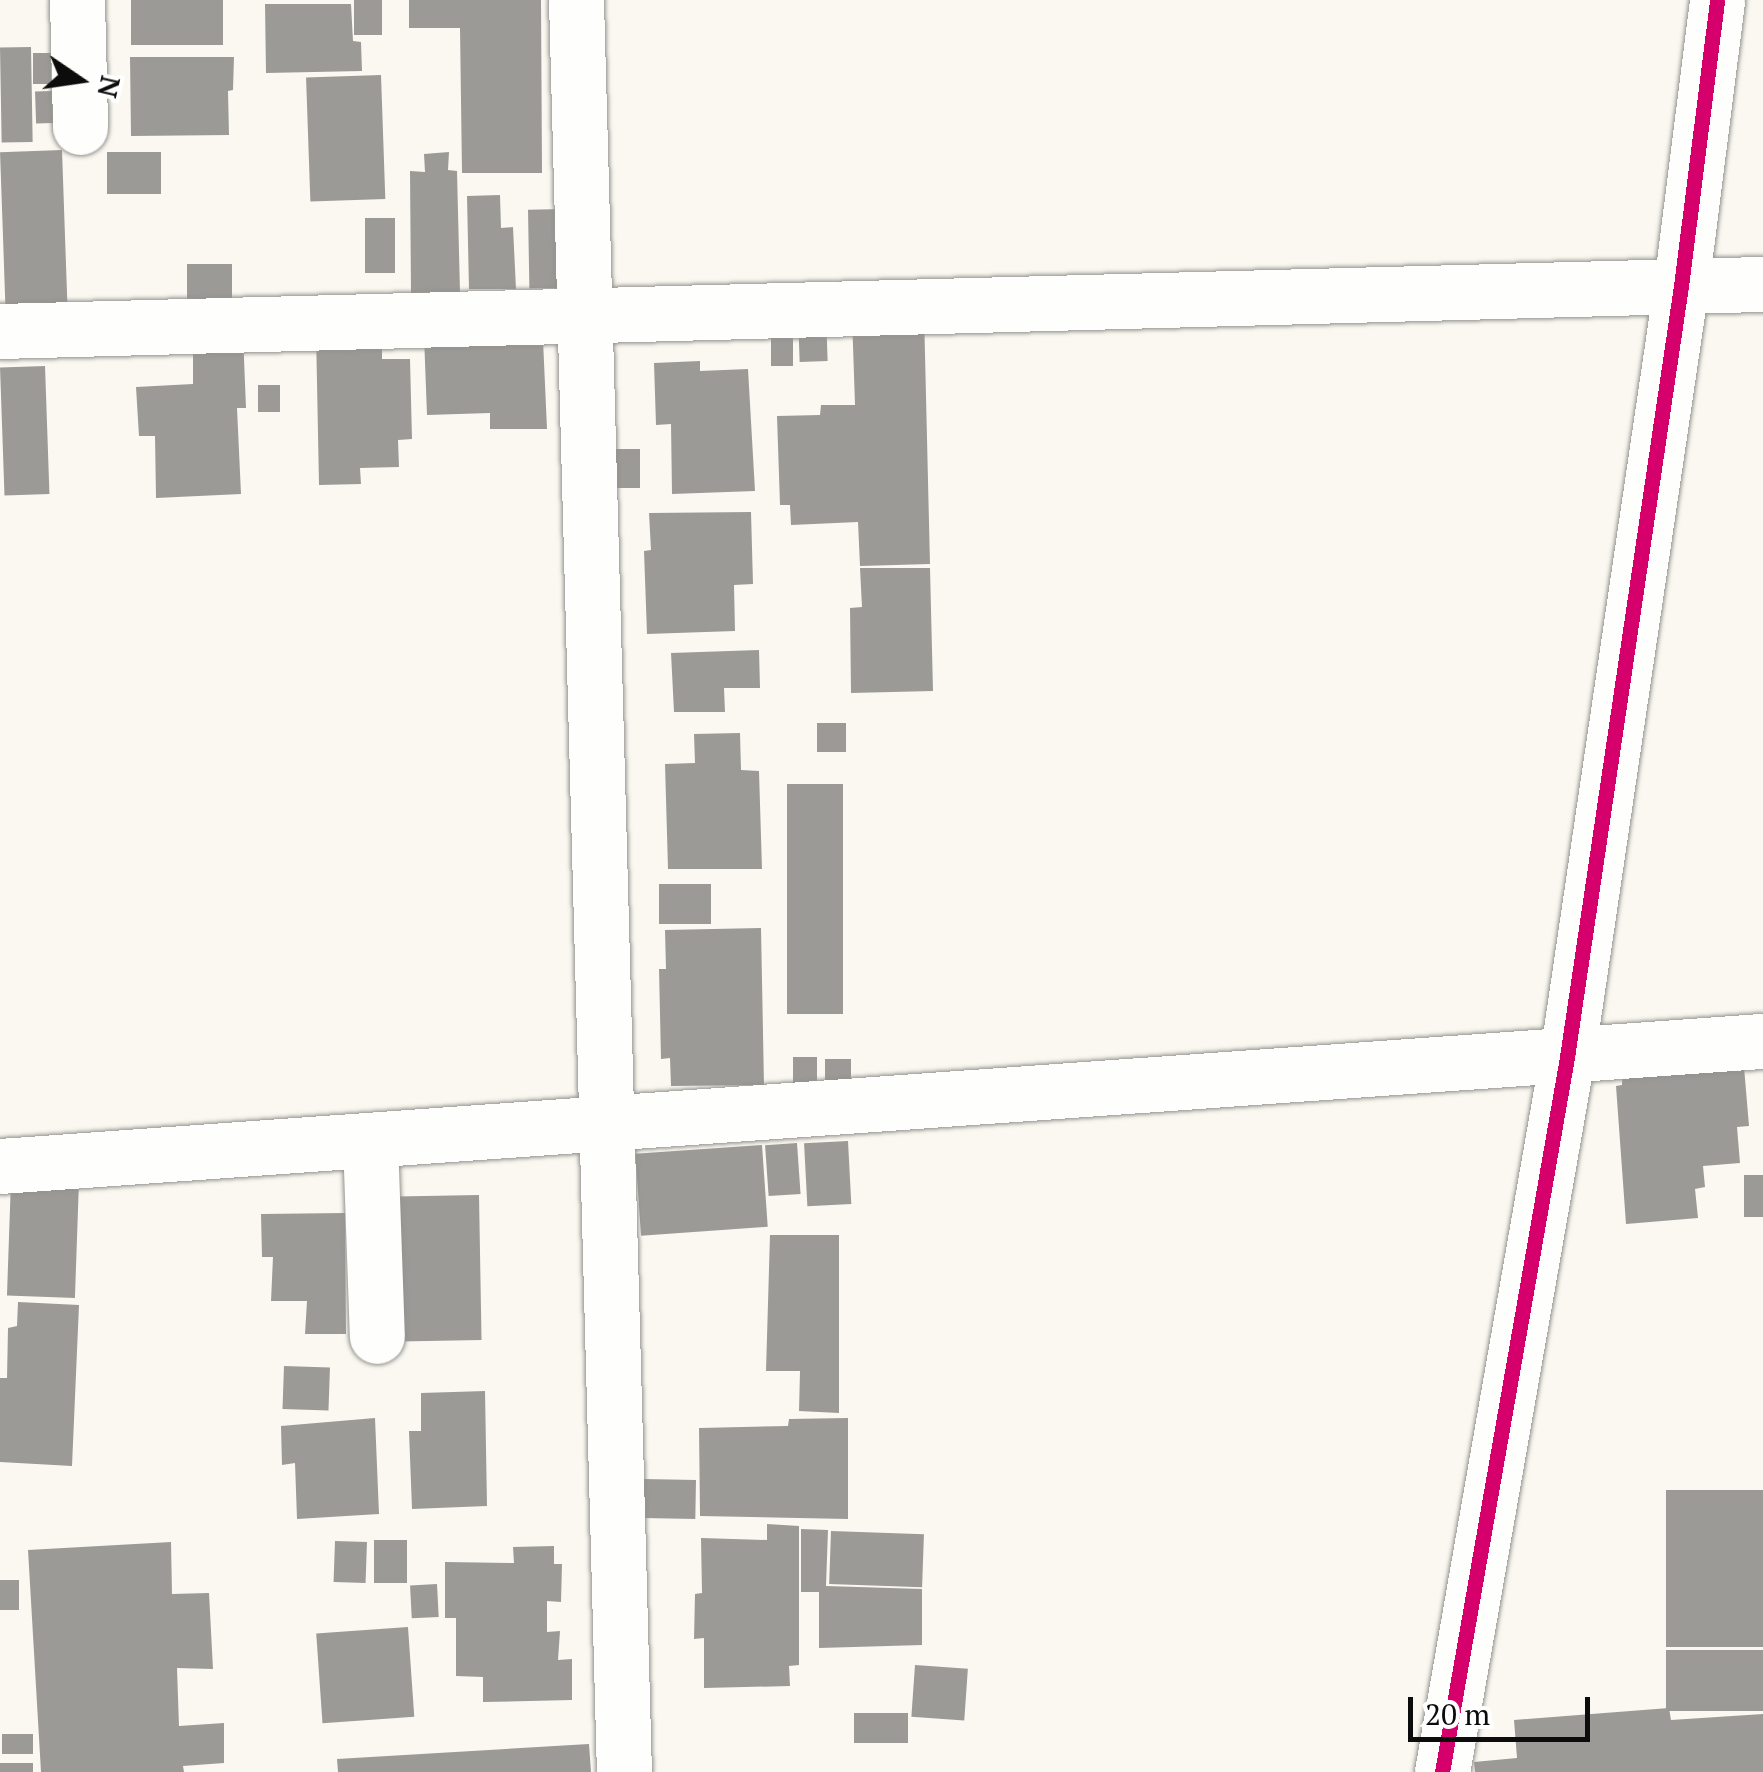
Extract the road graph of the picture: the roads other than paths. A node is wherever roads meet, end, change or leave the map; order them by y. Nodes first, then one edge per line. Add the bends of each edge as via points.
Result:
1 (76, 0) edge
2 (576, 0) edge
3 (1717, 0) edge
4 (80, 127) dead end
5 (1763, 284) edge
6 (1680, 286) junction
7 (586, 312) junction
8 (0, 331) edge
9 (1763, 1041) edge
10 (1567, 1057) junction
11 (607, 1124) junction
12 (370, 1140) junction
13 (0, 1166) edge
14 (376, 1336) dead end
15 (624, 1772) edge
16 (1442, 1772) edge

1 - 4 street
2 - 7 street
3 - 6 street
5 - 6 street
6 - 7 street
6 - 10 street
7 - 8 street
7 - 11 street
9 - 10 street
10 - 11 street
10 - 16 street
11 - 12 street
11 - 15 street
12 - 13 street
12 - 14 street

